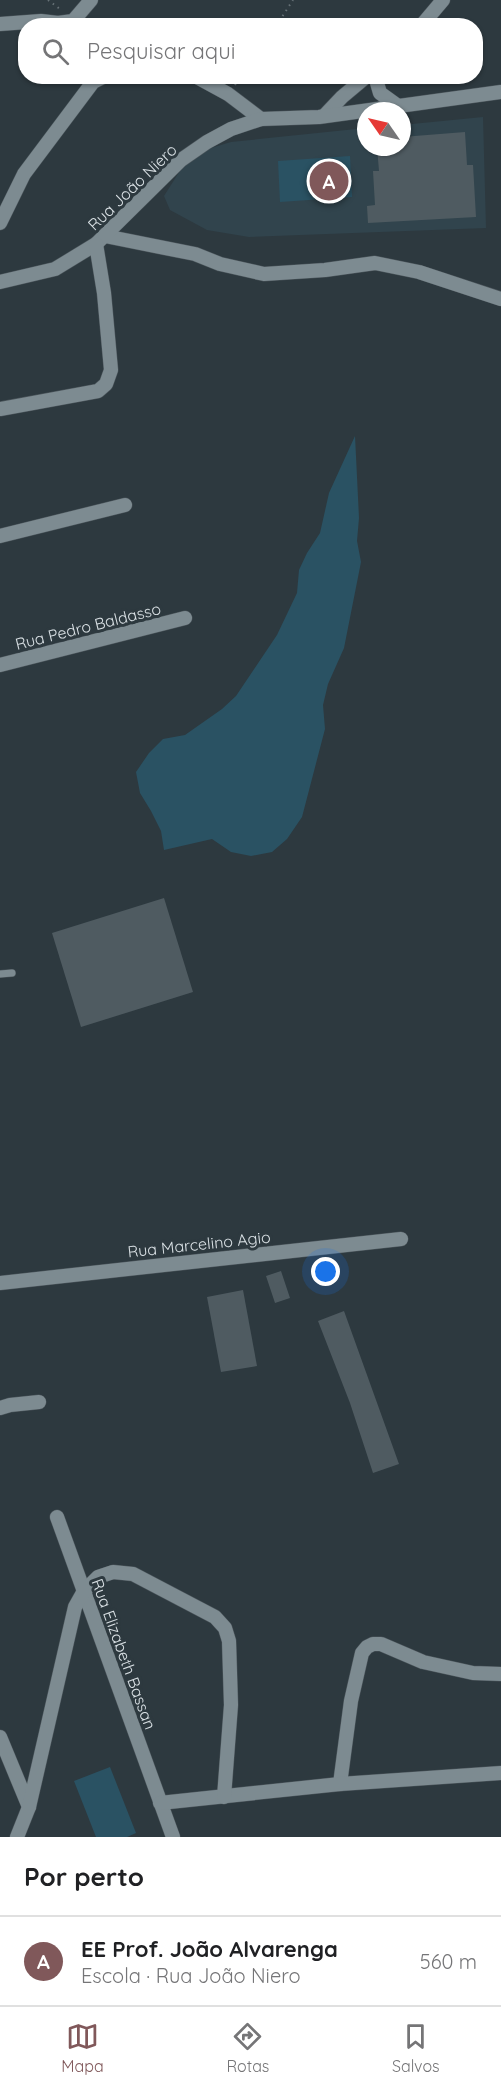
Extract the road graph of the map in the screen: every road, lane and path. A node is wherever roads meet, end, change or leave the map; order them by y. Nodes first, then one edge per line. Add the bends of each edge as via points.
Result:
1 (91, 0) edge
2 (293, 0) edge
3 (440, 1) edge
4 (76, 18) edge
5 (281, 18) edge
6 (427, 18) edge
7 (18, 23) edge
8 (0, 24) edge
9 (92, 84) edge
10 (210, 84) edge
11 (357, 84) edge
12 (377, 84) edge
13 (501, 92) edge
14 (392, 102) edge
15 (411, 104) edge
16 (357, 112) edge
17 (324, 116) junction
18 (261, 119) junction
19 (0, 223) edge
20 (101, 240) junction
21 (0, 282) edge
22 (501, 299) edge
23 (0, 409) edge
24 (125, 505) dead end
25 (0, 536) edge
26 (185, 618) dead end
27 (0, 665) edge
28 (12, 973) dead end
29 (0, 974) edge
30 (401, 1239) dead end
31 (0, 1283) edge
32 (39, 1402) dead end
33 (0, 1408) edge
34 (57, 1517) dead end
35 (84, 1591) junction
36 (501, 1674) edge
37 (0, 1737) edge
38 (501, 1773) edge
39 (340, 1784) junction
40 (225, 1797) junction
41 (160, 1803) junction
42 (29, 1807) junction
43 (17, 1837) edge
44 (172, 1837) edge

1 - 4 street
2 - 5 path
3 - 6 street
7 - 8 street
9 - 19 street via 24,174
10 - 18 street
11 - 17 street
12 - 14 street via 380,93
13 - 15 street, Rua João Niero
16 - 17 street, Rua João Niero
17 - 18 street, Rua João Niero
18 - 20 street, Rua João Niero via 231,129 181,160
20 - 21 street, Rua João Niero via 55,268
20 - 22 street via 195,254 264,274 375,263 419,272
20 - 23 street via 111,370 106,384 98,391
24 - 25 street
26 - 27 street, Rua Pedro Baldasso
28 - 29 lane
30 - 31 street, Rua Marcelino Agio
32 - 33 street
34 - 35 street, Rua Elizabeth Bassan
35 - 40 street via 98,1577 112,1572 133,1574 215,1617 225,1628 231,1705
35 - 41 street, Rua Elizabeth Bassan
35 - 42 street via 75,1607
36 - 39 street via 474,1673 423,1662 381,1644 367,1647 362,1653 351,1701
37 - 42 street
38 - 39 street
39 - 40 street
40 - 41 street
41 - 44 street, Rua Elizabeth Bassan
42 - 43 street

